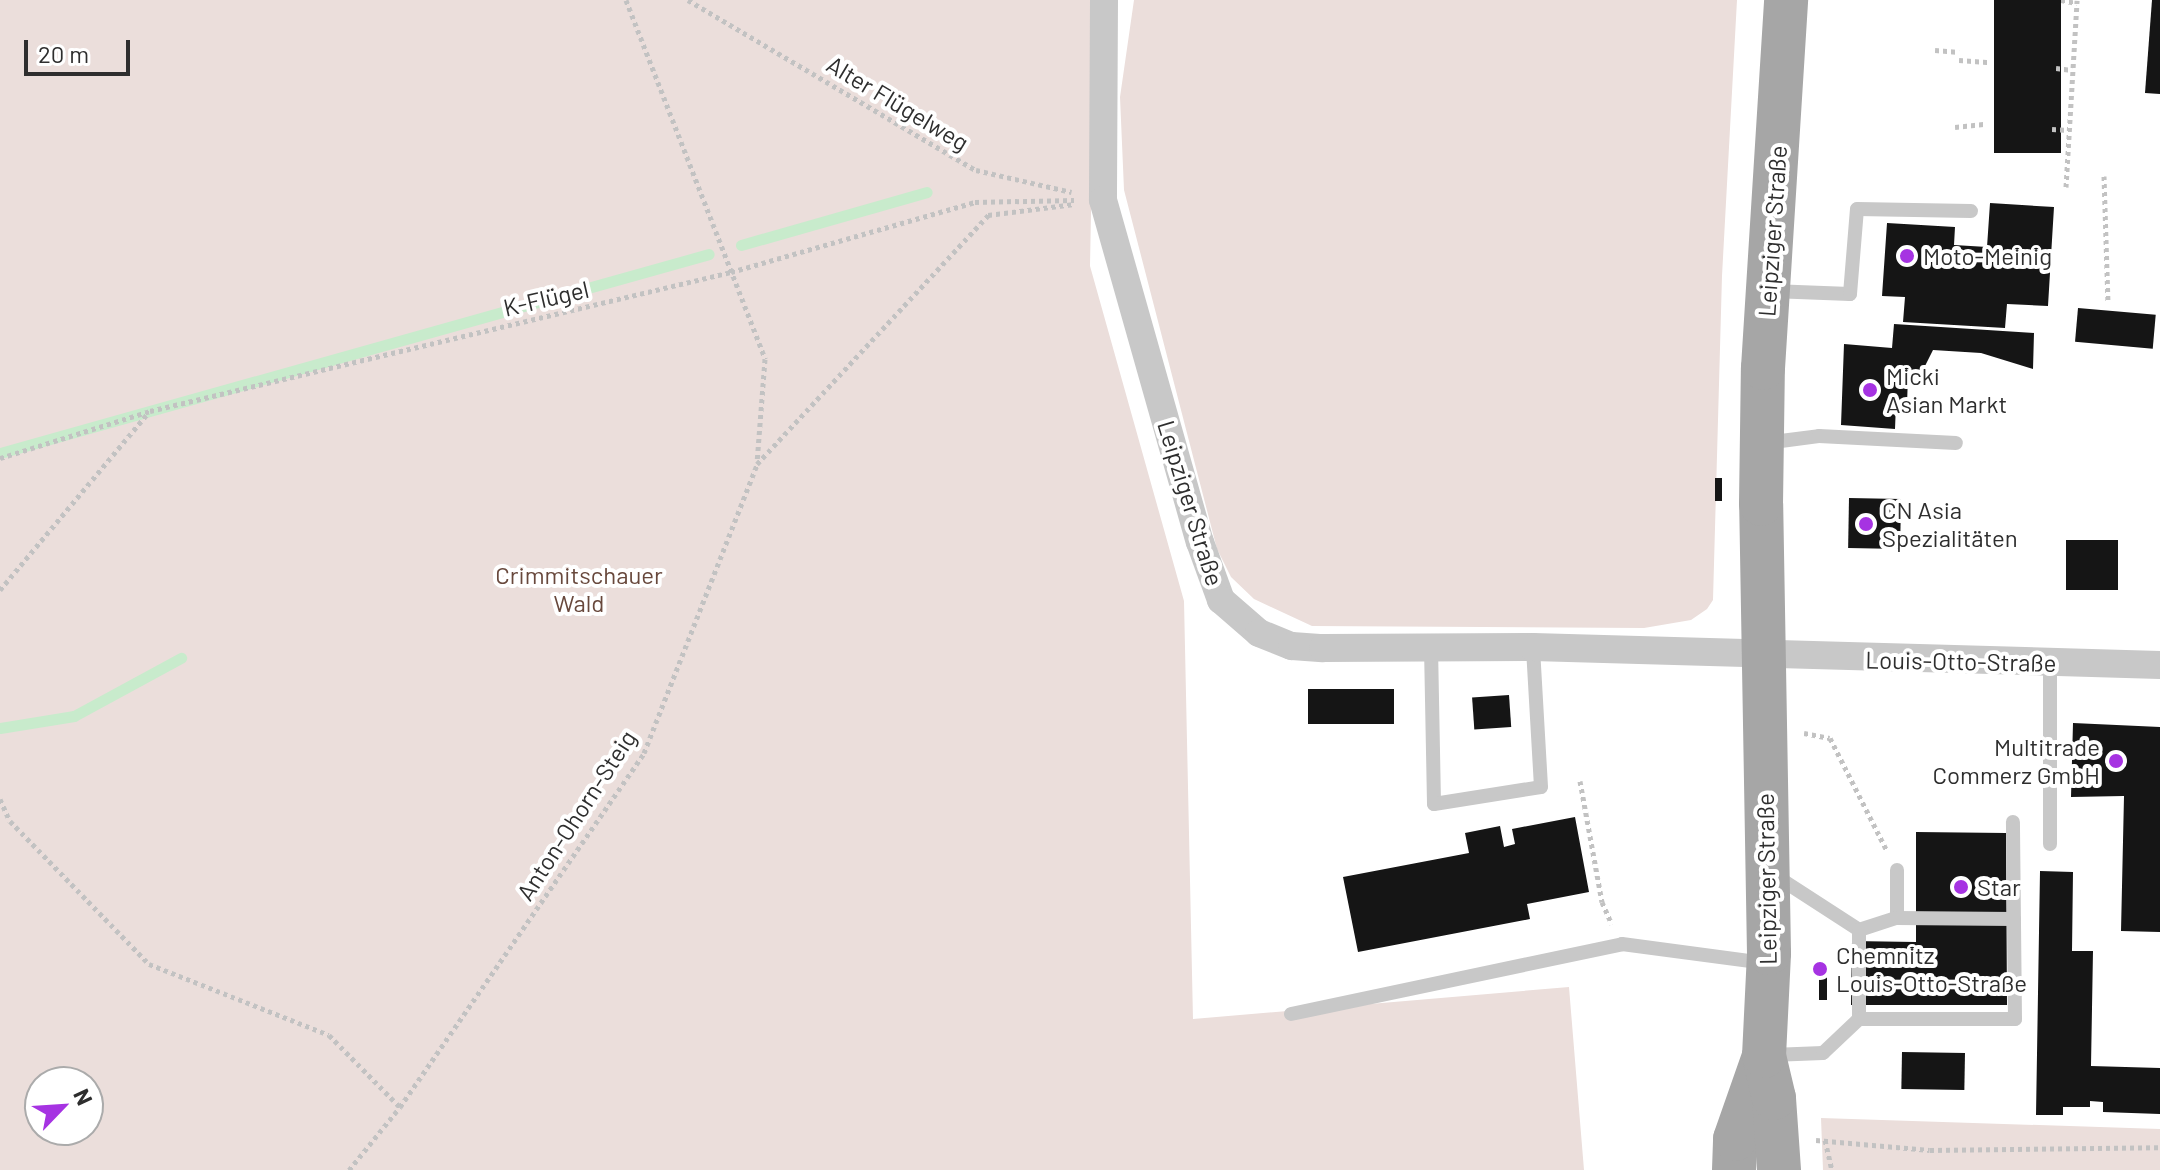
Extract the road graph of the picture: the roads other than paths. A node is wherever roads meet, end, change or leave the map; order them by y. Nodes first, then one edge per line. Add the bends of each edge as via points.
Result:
1 (1104, 0) edge
2 (1786, 0) edge
3 (1971, 211) dead end
4 (1768, 291) junction
5 (1762, 443) junction
6 (1956, 443) dead end
7 (1431, 647) junction
8 (1533, 647) junction
9 (1763, 655) junction
10 (2050, 663) junction
11 (2160, 665) edge
12 (2013, 822) dead end
13 (2050, 844) dead end
14 (1897, 870) road end
15 (1767, 871) junction
16 (1897, 918) junction
17 (2014, 919) junction
18 (1859, 930) junction
19 (1769, 964) junction
20 (1291, 1014) dead end
21 (1859, 1019) junction
22 (1764, 1056) junction
23 (1779, 1154) edge
24 (1734, 1170) edge

1 - 7 street, Leipziger Straße via 1103,200 1221,600 1259,633 1292,646
2 - 4 main road, Leipziger Straße
3 - 4 lane via 1857,209 1850,294
4 - 5 main road, Leipziger Straße
5 - 6 lane via 1819,436
5 - 9 main road, Leipziger Straße
7 - 8 street, Leipziger Straße
7 - 8 lane via 1434,804 1541,787
8 - 9 street, Leipziger Straße
9 - 10 street, Louis-Otto-Straße
9 - 15 main road, Leipziger Straße
10 - 11 street, Louis-Otto-Straße
10 - 13 lane
12 - 17 lane
14 - 16 lane
15 - 18 lane
15 - 19 main road, Leipziger Straße
16 - 17 lane
16 - 18 lane
17 - 21 lane via 2015,1019
18 - 21 lane
19 - 20 lane via 1622,944
19 - 22 main road, Leipziger Straße
21 - 22 lane via 1823,1053
22 - 23 main road, Leipziger Straße
22 - 24 main road, Leipziger Straße via 1735,1139

